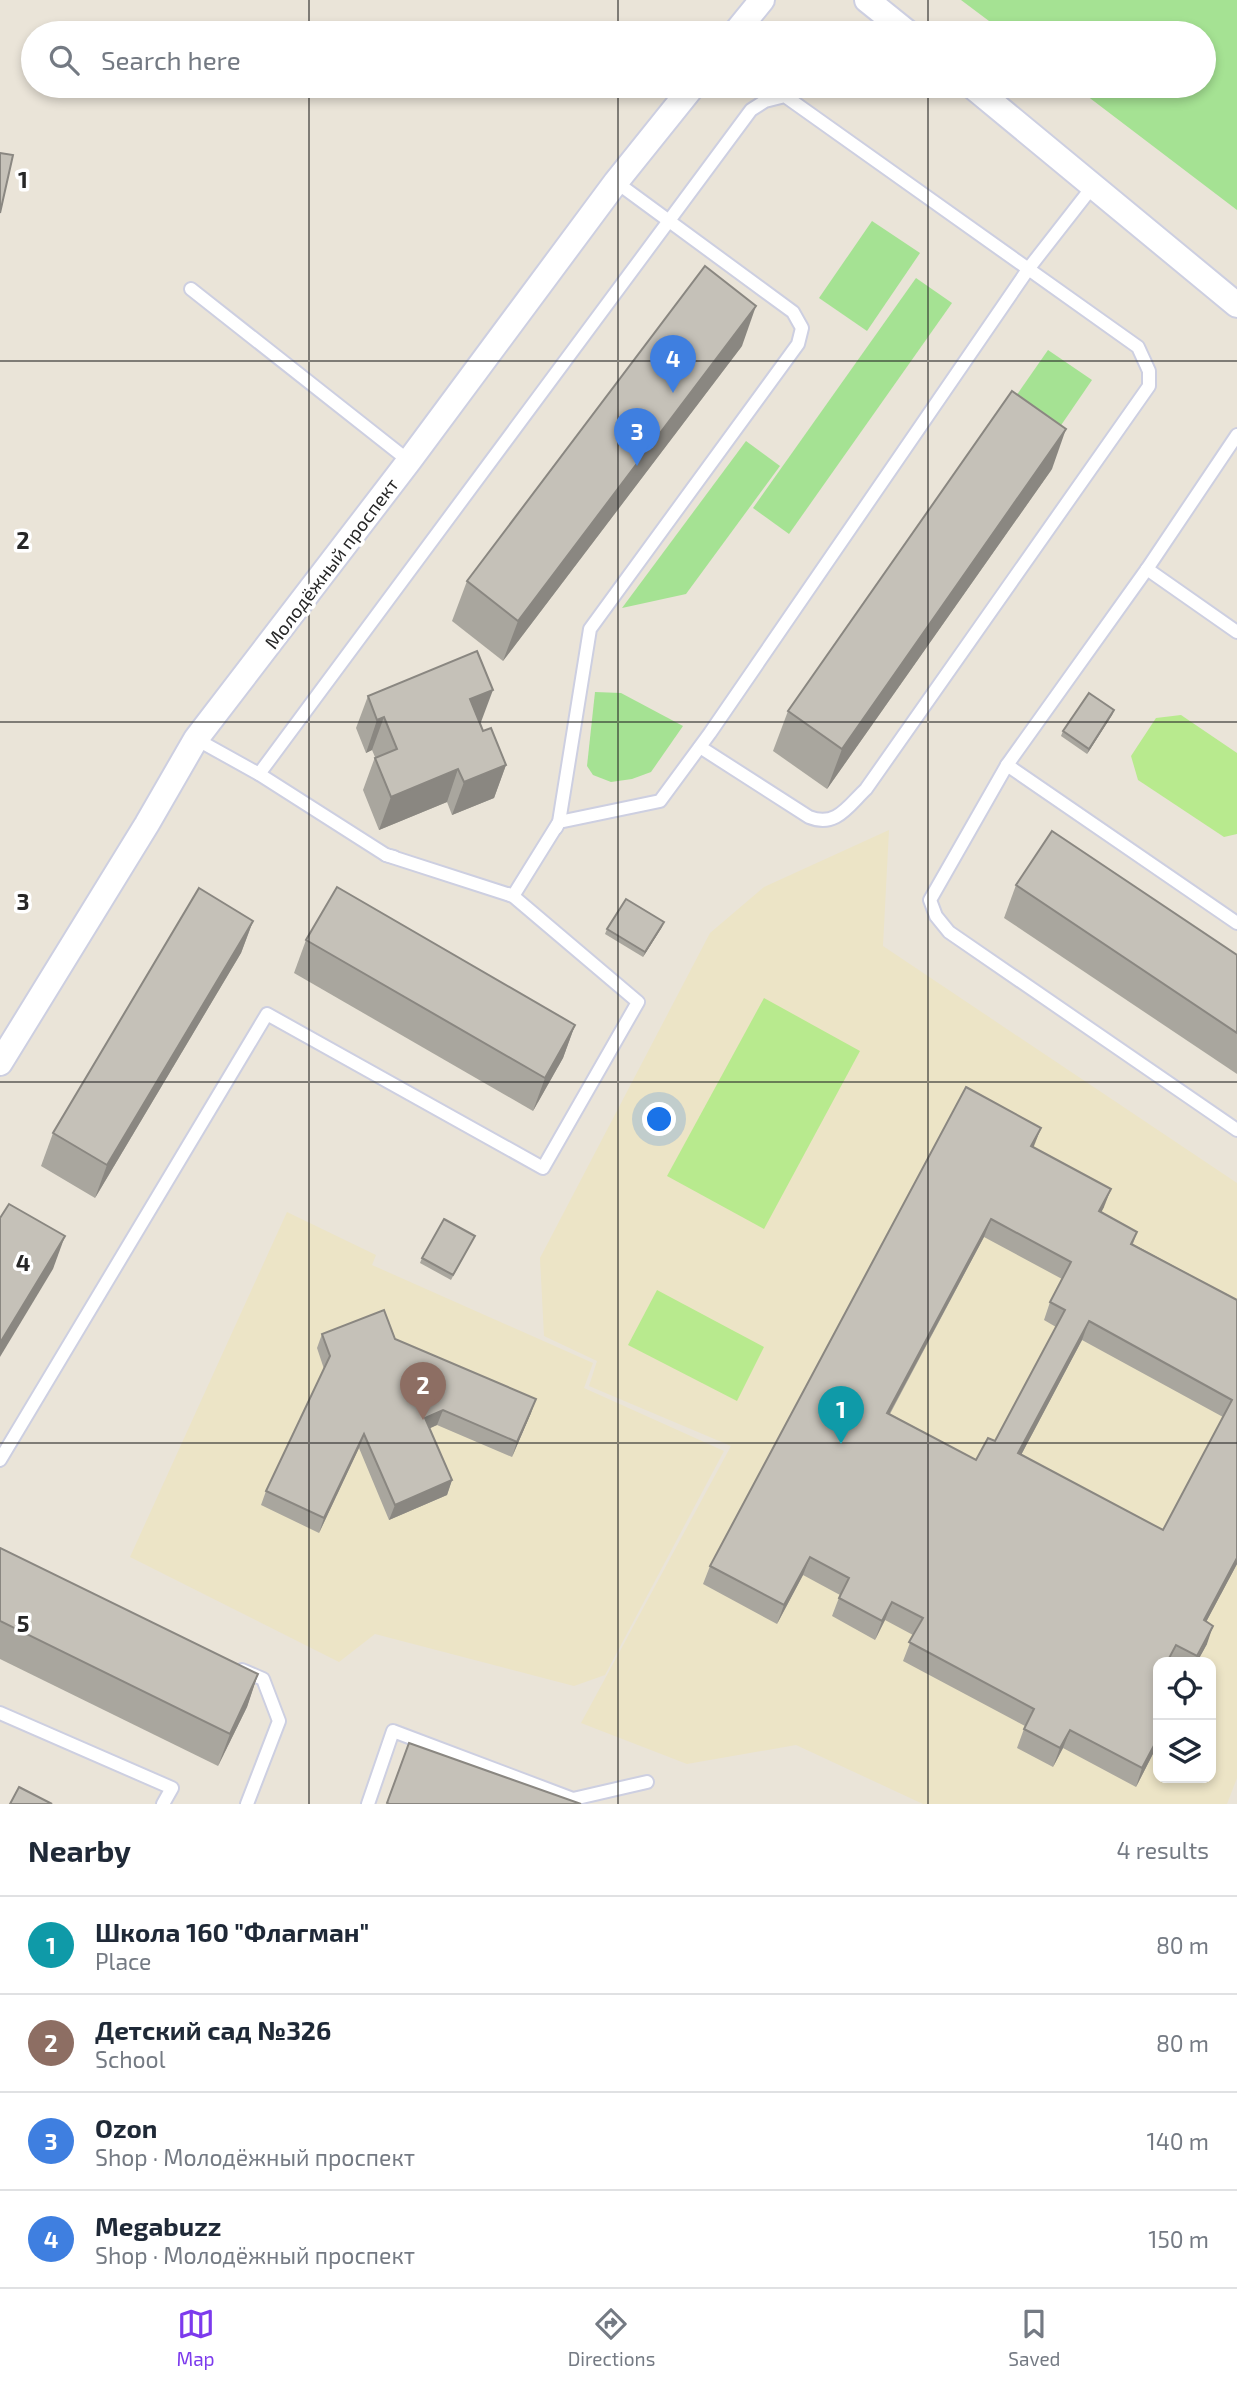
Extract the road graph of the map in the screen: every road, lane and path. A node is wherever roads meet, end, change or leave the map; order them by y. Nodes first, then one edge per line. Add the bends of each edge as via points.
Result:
1 (762, 0) edge
2 (867, 0) edge
3 (745, 21) edge
4 (893, 21) edge
5 (683, 98) edge
6 (777, 98) edge
7 (788, 98) edge
8 (987, 98) edge
9 (616, 182) junction
10 (1093, 186) junction
11 (668, 220) junction
12 (1029, 268) junction
13 (191, 289) dead end
14 (1237, 305) edge
15 (1237, 435) edge
16 (409, 461) junction
17 (1147, 569) junction
18 (1237, 632) edge
19 (196, 739) junction
20 (700, 747) junction
21 (1007, 765) junction
22 (259, 774) junction
23 (559, 822) junction
24 (513, 896) junction
25 (1237, 923) edge
26 (0, 1062) edge
27 (1237, 1130) edge
28 (0, 1460) edge
29 (226, 1662) edge
30 (0, 1713) edge
31 (647, 1782) dead end
32 (163, 1804) edge
33 (247, 1804) edge
34 (368, 1804) edge

1 - 3 street
2 - 4 street
5 - 9 street, Молодёжный проспект
6 - 11 lane via 751,110
7 - 12 lane
8 - 10 street
9 - 11 lane
9 - 16 street, Молодёжный проспект
10 - 12 lane
10 - 14 street
11 - 22 lane
11 - 23 lane via 793,312 803,328 798,344 590,629
12 - 20 lane
12 - 20 lane via 1138,347 1149,371 1149,386 866,789 836,818 821,822 809,817
13 - 16 lane
15 - 17 lane
16 - 19 street, Молодёжный проспект
17 - 18 lane
17 - 21 lane
19 - 22 lane
19 - 26 street, Молодёжный проспект
20 - 23 lane via 660,801
21 - 25 lane
21 - 27 lane via 930,900 936,916 950,932
22 - 24 lane via 386,855
23 - 24 lane
24 - 28 lane via 638,1002 543,1168 267,1014
29 - 33 lane via 263,1679 279,1721
30 - 32 lane via 172,1788
31 - 34 lane via 573,1799 393,1731

